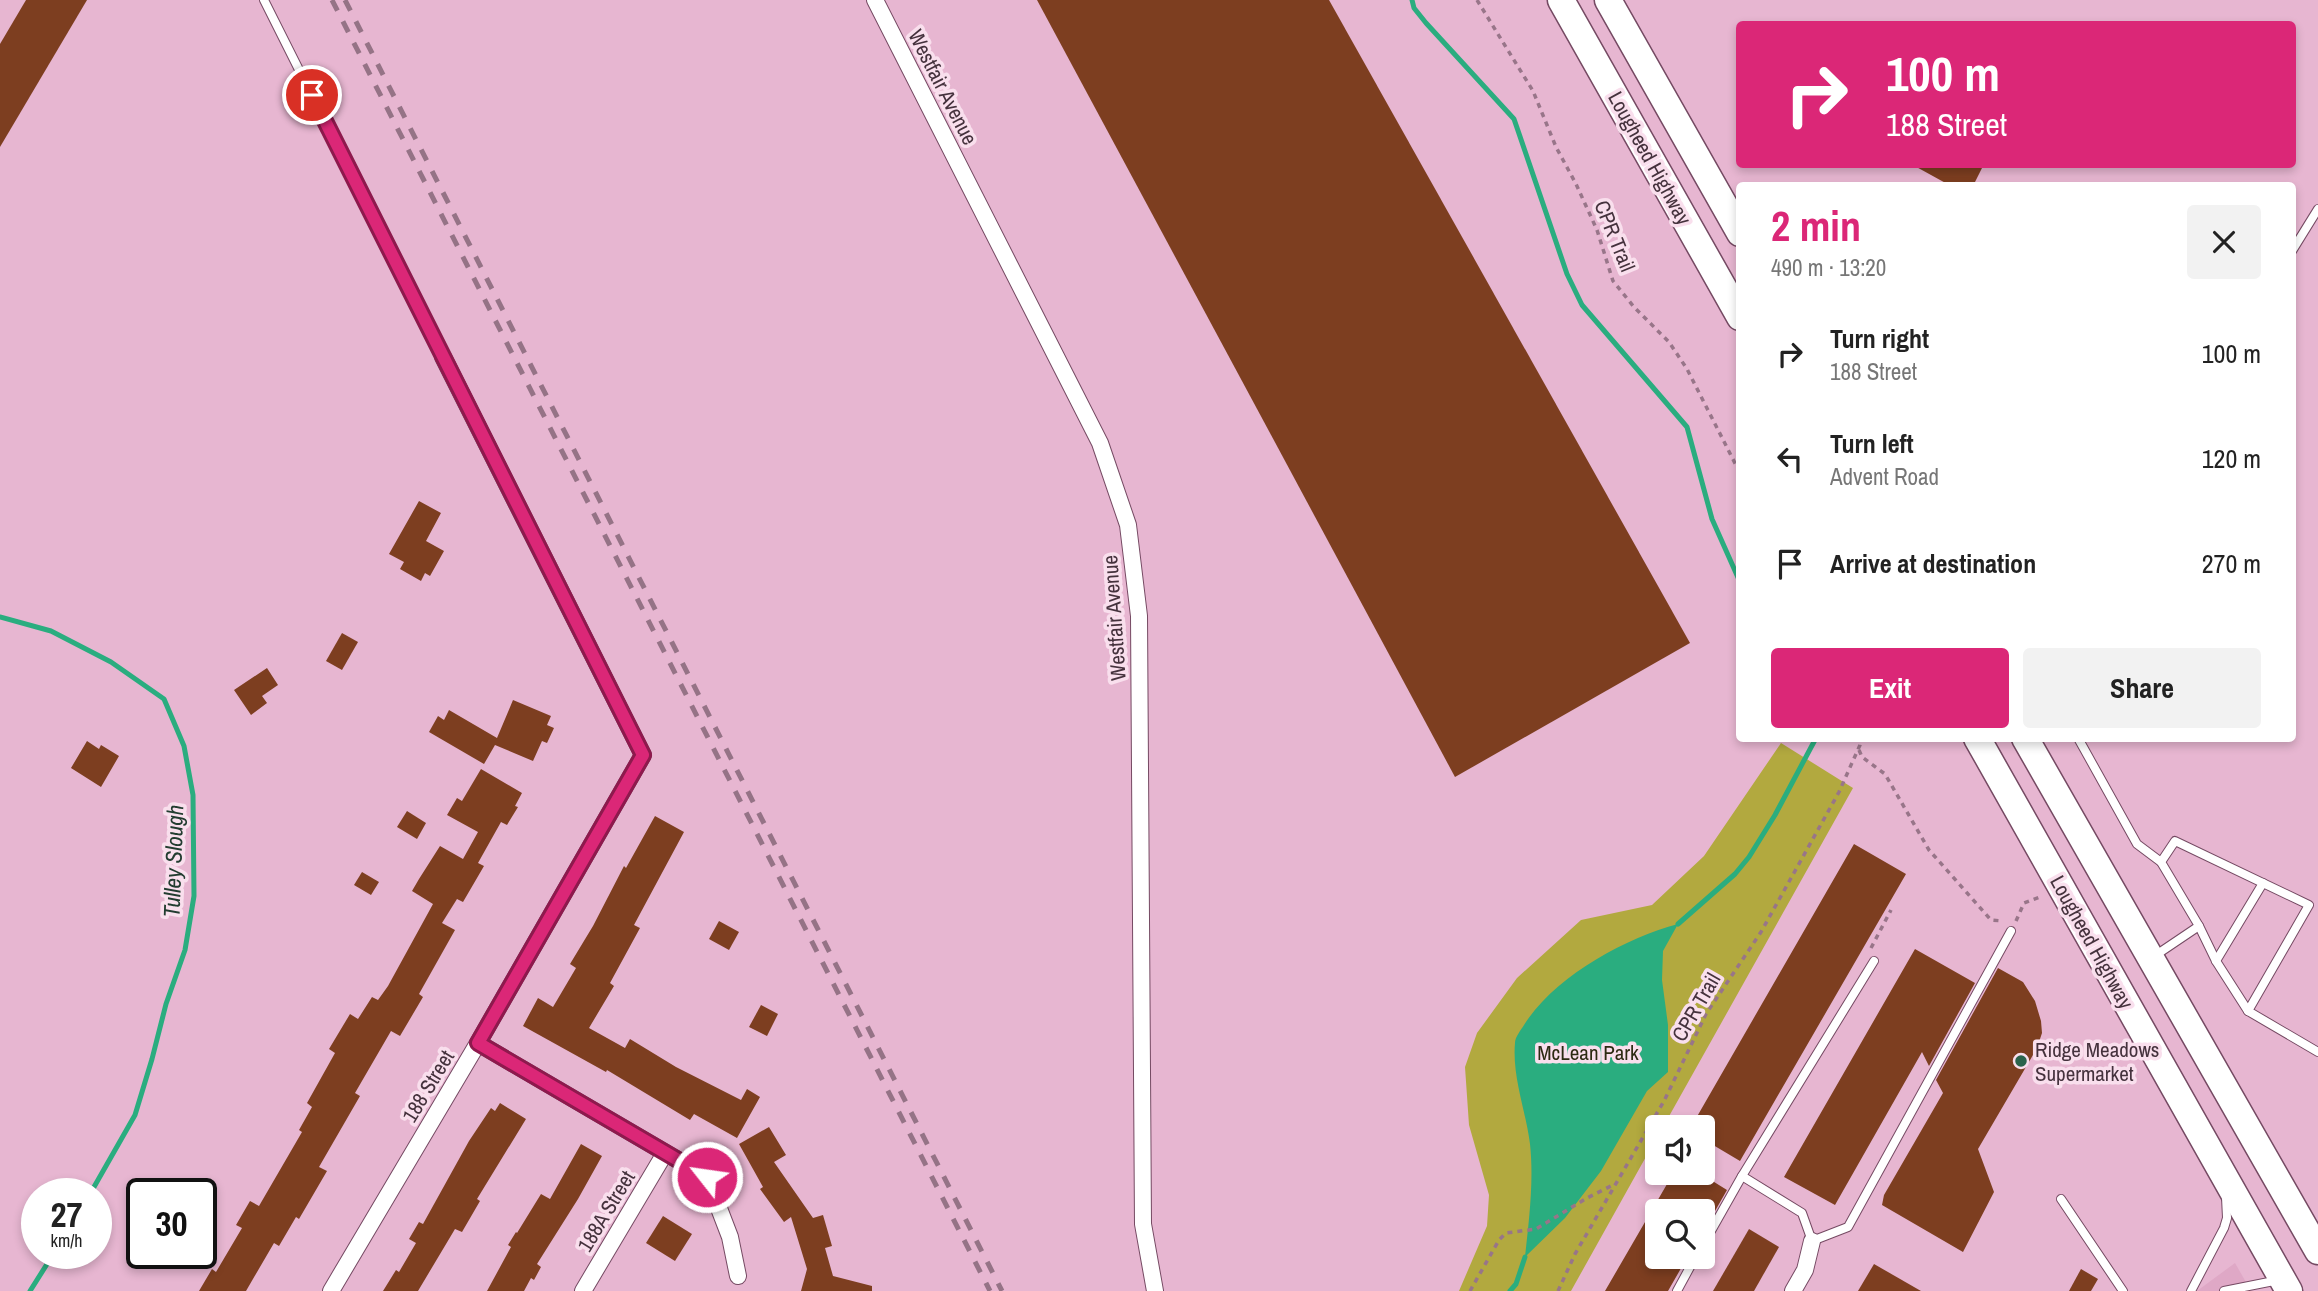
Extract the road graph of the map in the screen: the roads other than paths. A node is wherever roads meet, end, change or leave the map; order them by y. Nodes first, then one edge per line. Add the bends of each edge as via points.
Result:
1 (264, 0) edge
2 (875, 0) edge
3 (1561, 0) edge
4 (1608, 0) edge
5 (2318, 209) edge
6 (1736, 226) edge
7 (2296, 245) edge
8 (1736, 310) edge
9 (443, 356) joint
10 (1979, 742) edge
11 (2027, 742) edge
12 (2080, 742) edge
13 (2161, 862) junction
14 (2263, 883) junction
15 (2314, 904) edge
16 (2199, 926) junction
17 (2011, 931) road end
18 (2150, 959) junction
19 (1874, 961) road end
20 (2216, 961) junction
21 (2248, 1011) junction
22 (478, 1043) junction
23 (2318, 1052) edge
24 (665, 1153) junction
25 (1742, 1177) junction
26 (2226, 1180) junction
27 (2061, 1199) dead end
28 (1715, 1224) edge
29 (1812, 1241) junction
30 (2318, 1251) edge
31 (1689, 1269) edge
32 (738, 1276) dead end
33 (2286, 1285) edge
34 (331, 1291) edge
35 (583, 1291) edge
36 (1155, 1291) edge
37 (1677, 1291) edge
38 (1793, 1291) edge
39 (2123, 1291) edge
40 (2191, 1291) edge
41 (2224, 1291) edge

1 - 9 lane
2 - 36 street, Westfair Avenue via 1100,443 1128,524 1139,616 1143,1224
3 - 8 highway, Lougheed Highway
4 - 6 highway, Lougheed Highway
5 - 7 lane
9 - 22 street, 188 Street via 643,755
10 - 26 highway, Lougheed Highway
11 - 18 highway, Lougheed Highway
12 - 13 lane via 2137,844
13 - 14 lane via 2175,841
13 - 16 lane
14 - 15 lane
14 - 20 lane
15 - 21 lane
16 - 18 lane
16 - 20 lane
17 - 29 lane via 1848,1227
18 - 30 highway, Lougheed Highway
19 - 25 lane
20 - 21 lane
21 - 23 lane
22 - 24 street
22 - 34 street, 188 Street
24 - 32 street via 707,1177 730,1237
24 - 35 street, 188A Street
25 - 28 lane
25 - 29 lane via 1801,1213
26 - 33 highway, Lougheed Highway
26 - 40 lane via 2224,1228
27 - 39 lane
29 - 38 street via 1805,1270
31 - 37 lane
33 - 41 lane

